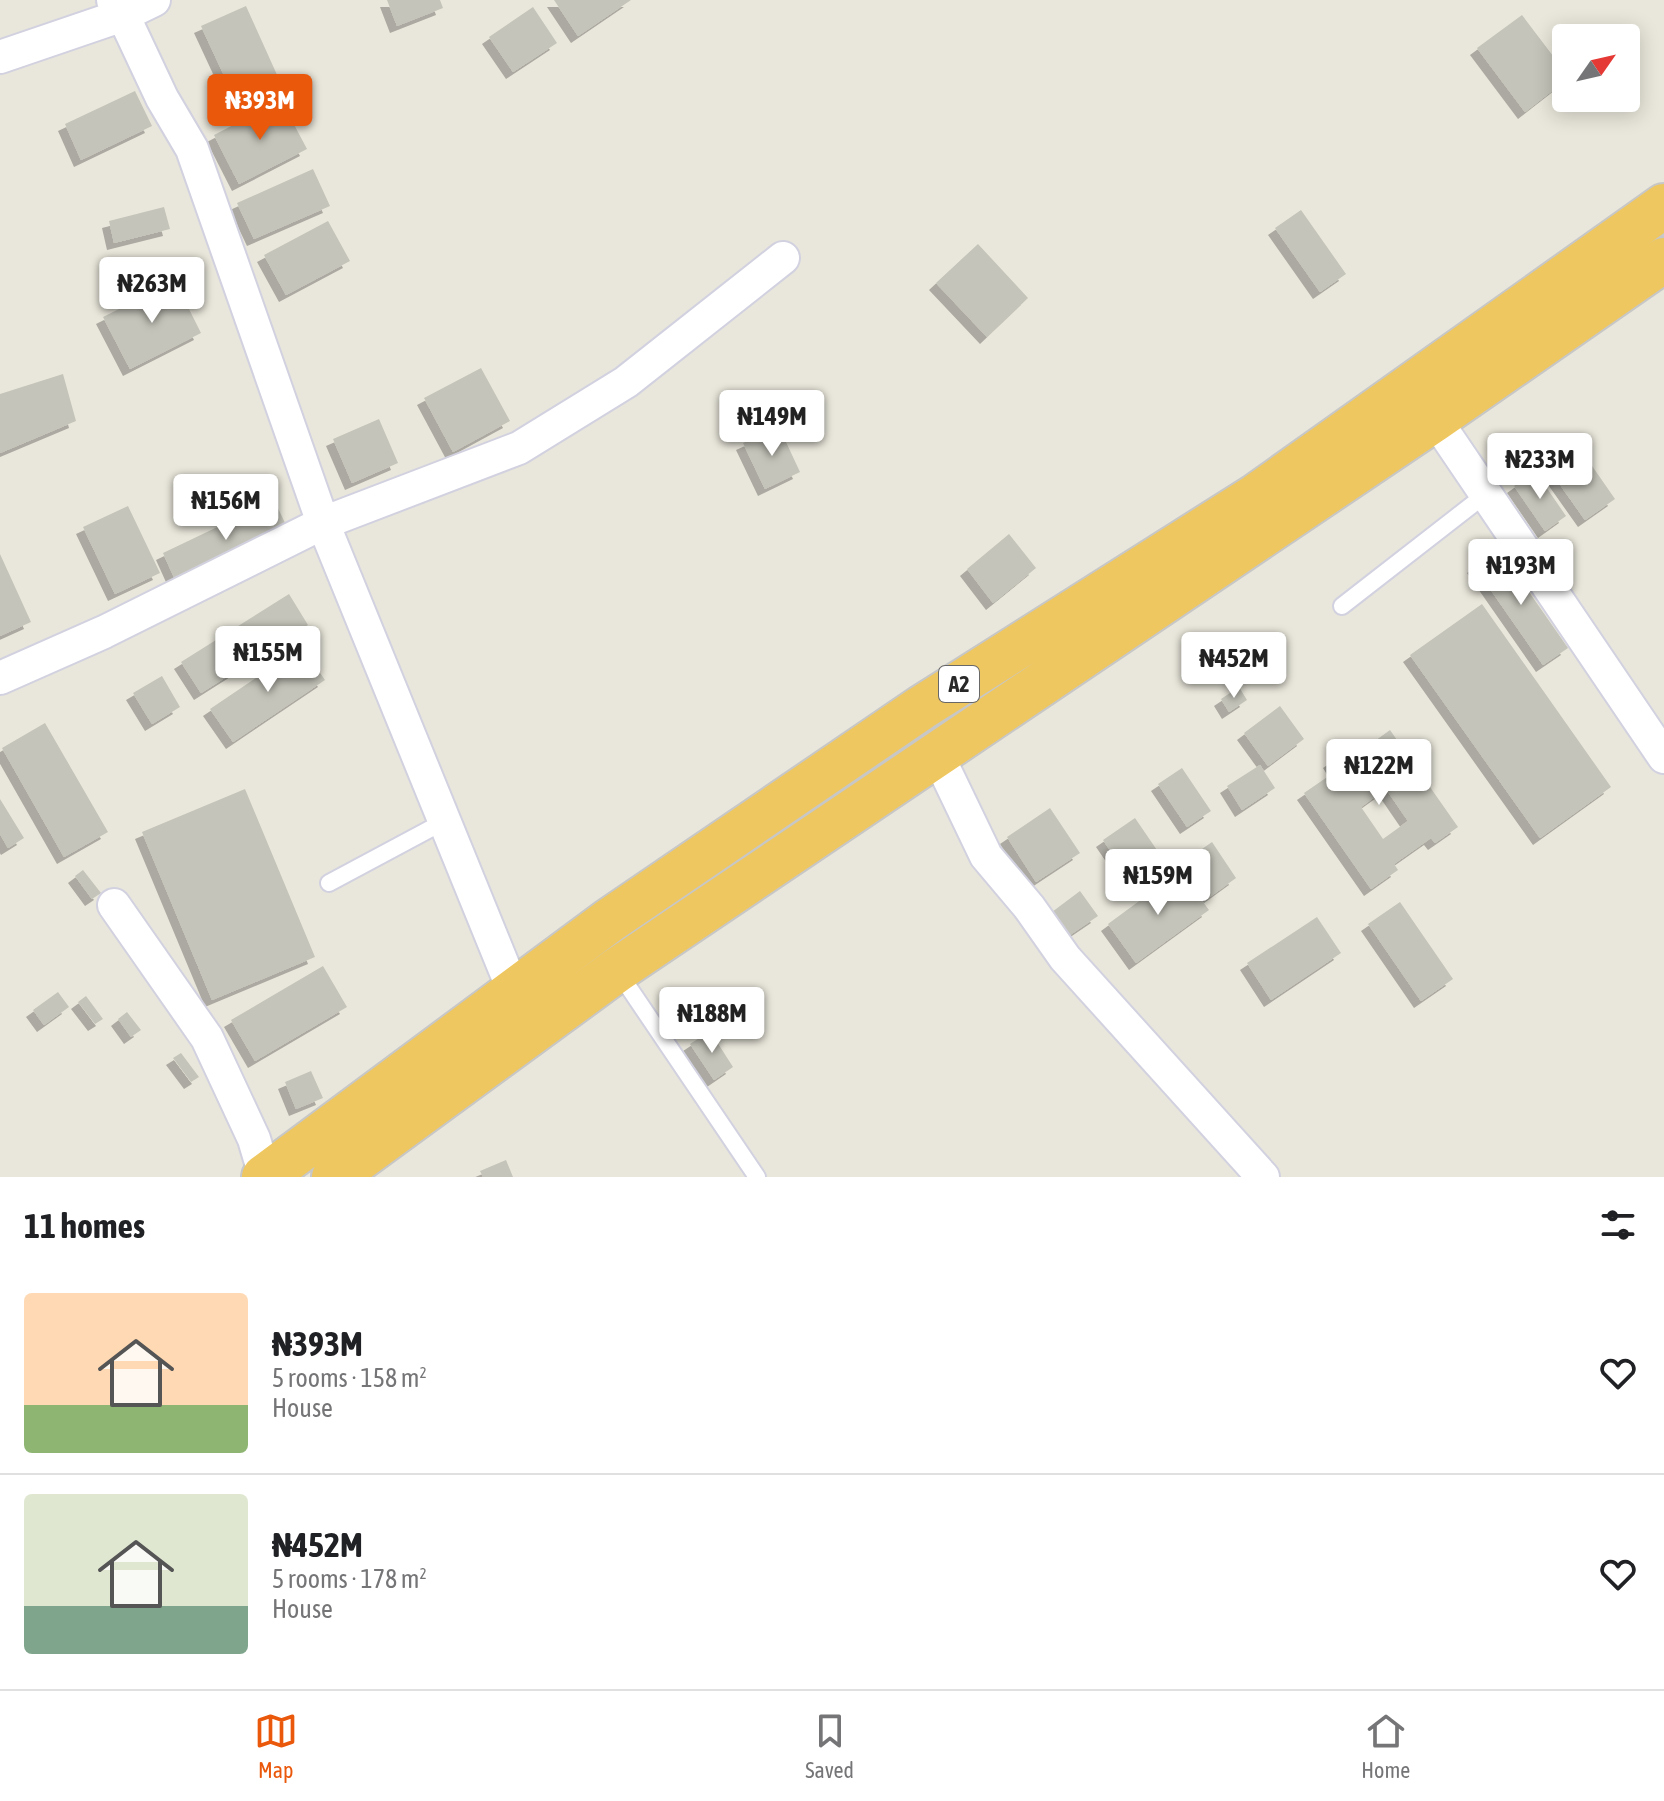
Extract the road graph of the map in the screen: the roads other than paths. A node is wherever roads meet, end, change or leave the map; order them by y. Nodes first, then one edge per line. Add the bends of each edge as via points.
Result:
1 (154, 0) edge
2 (118, 7) edge
3 (0, 57) edge
4 (1664, 206) edge
5 (783, 258) dead end
6 (1664, 260) edge
7 (1435, 419) junction
8 (1486, 494) junction
9 (323, 523) junction
10 (1342, 606) dead end
11 (0, 678) edge
12 (937, 754) junction
13 (1664, 757) edge
14 (443, 822) junction
15 (329, 883) dead end
16 (114, 905) dead end
17 (617, 970) junction
18 (514, 992) junction
19 (265, 1177) edge
20 (334, 1177) edge
21 (757, 1177) edge
22 (1263, 1177) edge

1 - 2 street
2 - 3 street
2 - 9 street via 192,149
4 - 18 highway, A2 via 1256,496 921,708 610,920
5 - 9 street via 626,382 519,448
6 - 7 highway, A2
7 - 8 street
7 - 12 highway, A2
8 - 10 lane
8 - 13 street
9 - 11 street
9 - 14 street
12 - 17 highway, A2
12 - 22 street via 986,856 1065,958
14 - 15 lane
14 - 18 street
16 - 19 street via 207,1038 254,1139
17 - 20 highway, A2
17 - 21 lane
18 - 19 highway, A2

